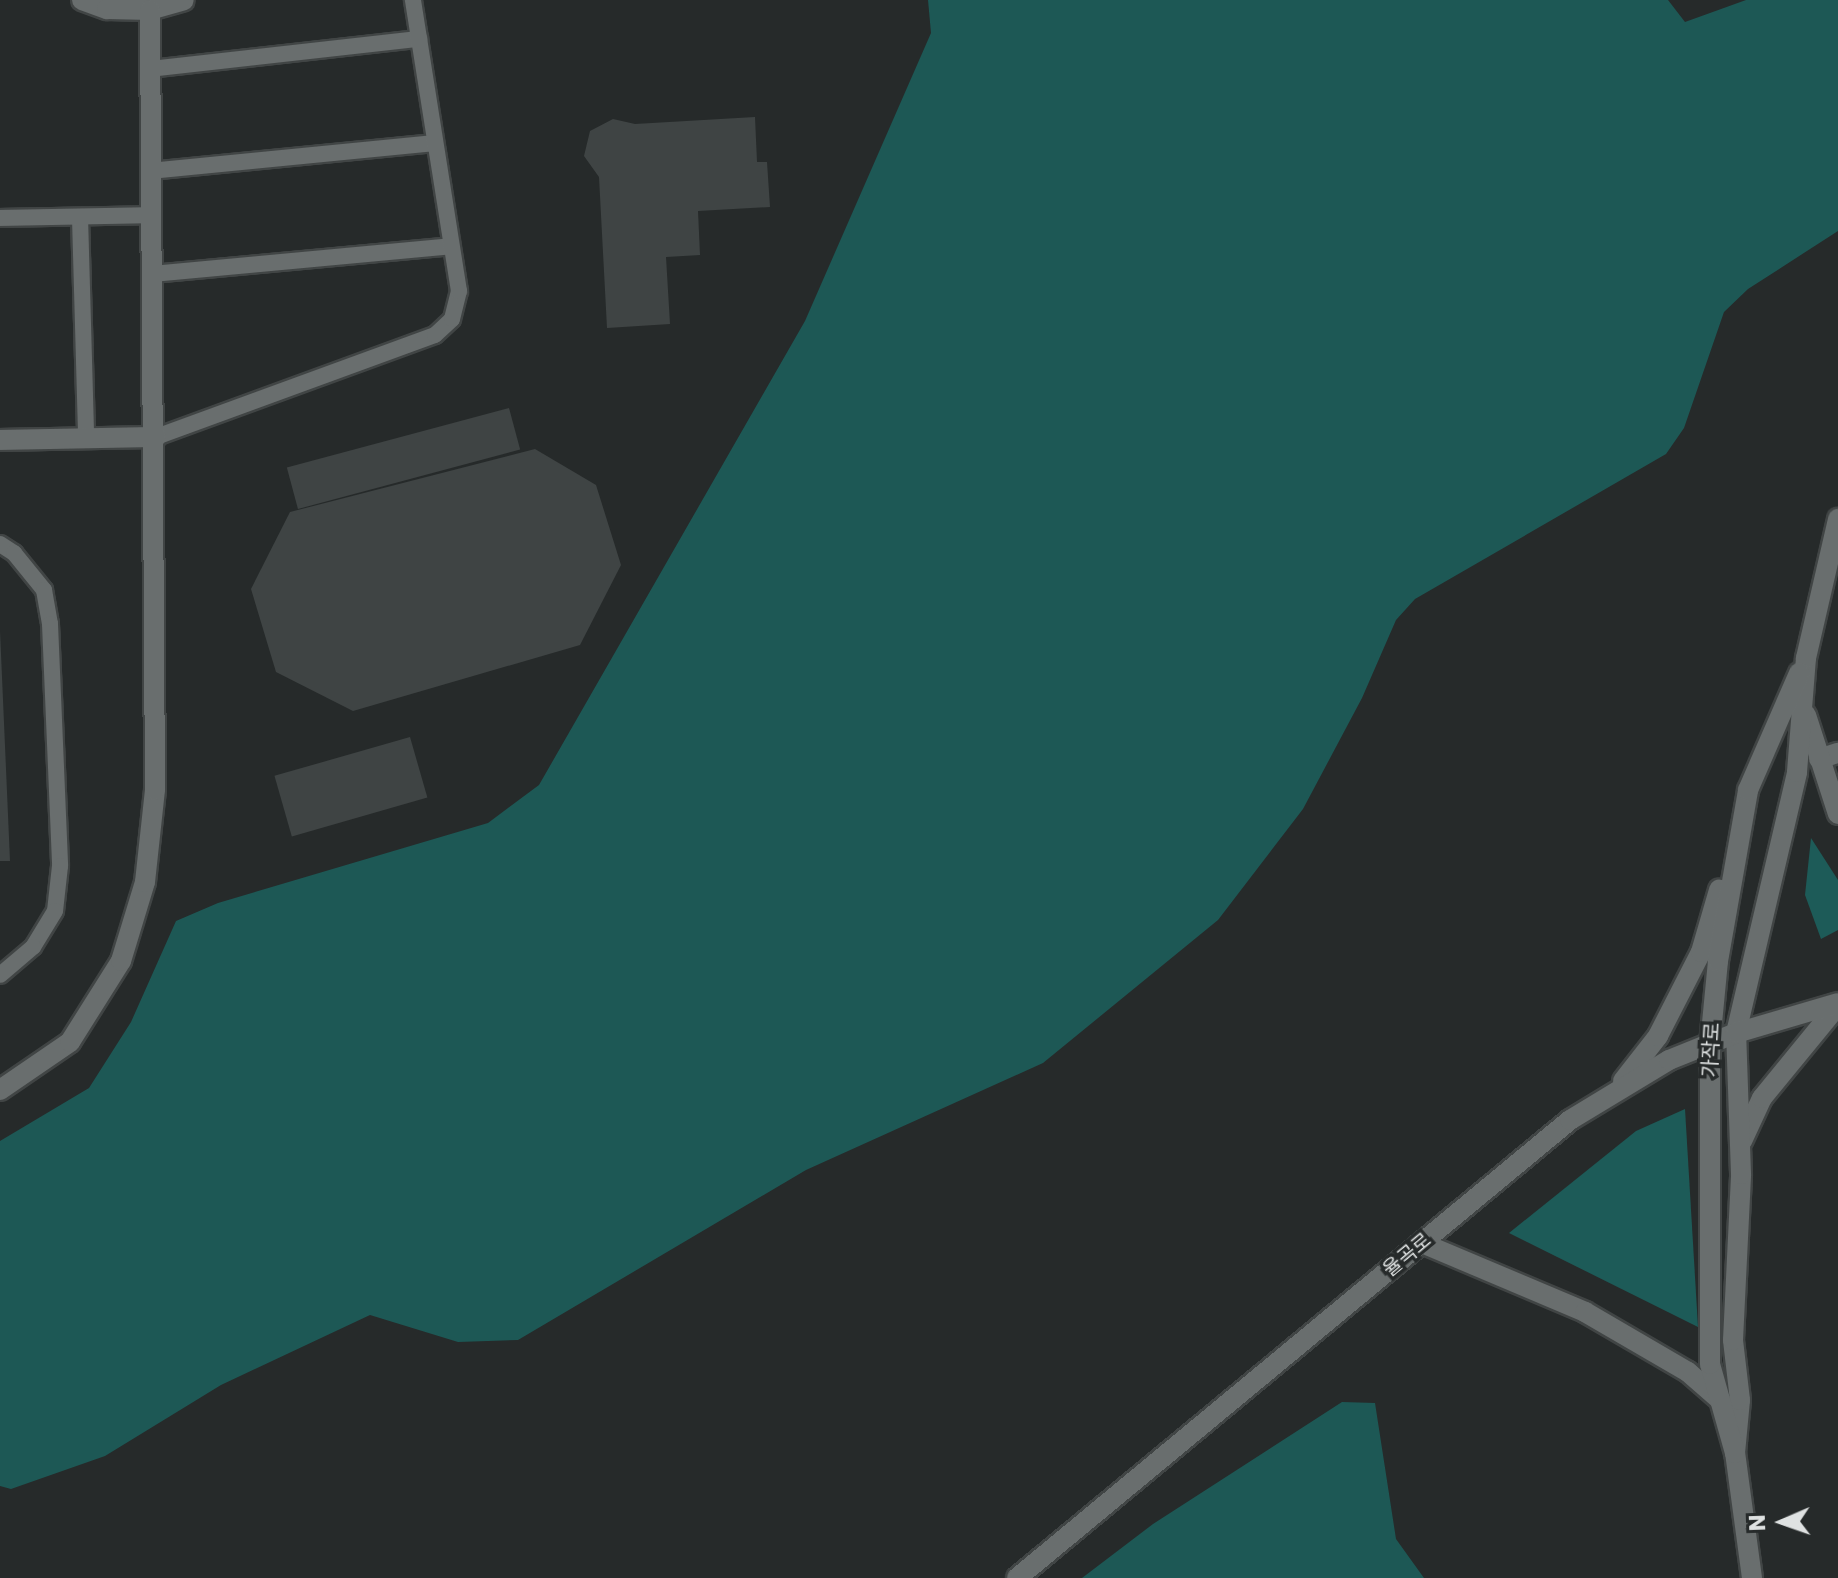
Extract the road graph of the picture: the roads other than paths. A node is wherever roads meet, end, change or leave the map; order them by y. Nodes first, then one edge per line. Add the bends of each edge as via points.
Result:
1 (82, 0) edge
2 (184, 0) edge
3 (413, 0) edge
4 (150, 10) junction
5 (419, 39) junction
6 (150, 69) junction
7 (435, 143) junction
8 (150, 171) junction
9 (151, 215) junction
10 (80, 217) junction
11 (0, 218) edge
12 (451, 246) junction
13 (152, 274) junction
14 (156, 437) junction
15 (86, 438) junction
16 (0, 440) edge
17 (1838, 519) edge
18 (0, 544) edge
19 (1806, 658) junction
20 (1802, 702) junction
21 (1828, 756) edge
22 (1748, 790) junction
23 (1838, 814) edge
24 (0, 975) edge
25 (1838, 1004) edge
26 (1736, 1033) junction
27 (1710, 1044) junction
28 (1620, 1085) junction
29 (0, 1090) edge
30 (1740, 1144) junction
31 (1422, 1243) junction
32 (1720, 1400) junction
33 (1735, 1453) junction
34 (1017, 1578) edge
35 (1752, 1578) edge

1 - 4 street via 107,9
2 - 4 street
3 - 5 lane
4 - 6 street
5 - 6 lane
5 - 7 lane
6 - 8 street
7 - 8 lane
7 - 12 lane
8 - 9 street
9 - 10 lane
9 - 13 street
10 - 11 lane
10 - 15 lane
12 - 13 lane
12 - 14 lane via 459,291 452,319 435,335
13 - 14 street
14 - 15 street
14 - 29 street via 155,790 145,882 121,961 70,1042
15 - 16 street
17 - 19 street, 가작로
18 - 24 lane via 44,590 60,866 55,911 33,947
19 - 20 street, 가작로
19 - 22 street, 가작로
20 - 21 street
20 - 26 street, 가작로 via 1797,772
21 - 23 street
22 - 27 street, 가작로 via 1718,961
22 - 28 street via 1701,952 1658,1036
25 - 26 street, 율곡로
25 - 30 street via 1762,1098
26 - 27 street, 율곡로
26 - 30 street, 가작로
27 - 28 street, 율곡로
27 - 32 street, 가작로 via 1710,1364
28 - 31 street, 율곡로
30 - 33 street, 가작로 via 1733,1340 1740,1400
31 - 32 street via 1585,1312 1688,1372
31 - 34 street, 율곡로
32 - 33 street, 가작로
33 - 35 street, 가작로

